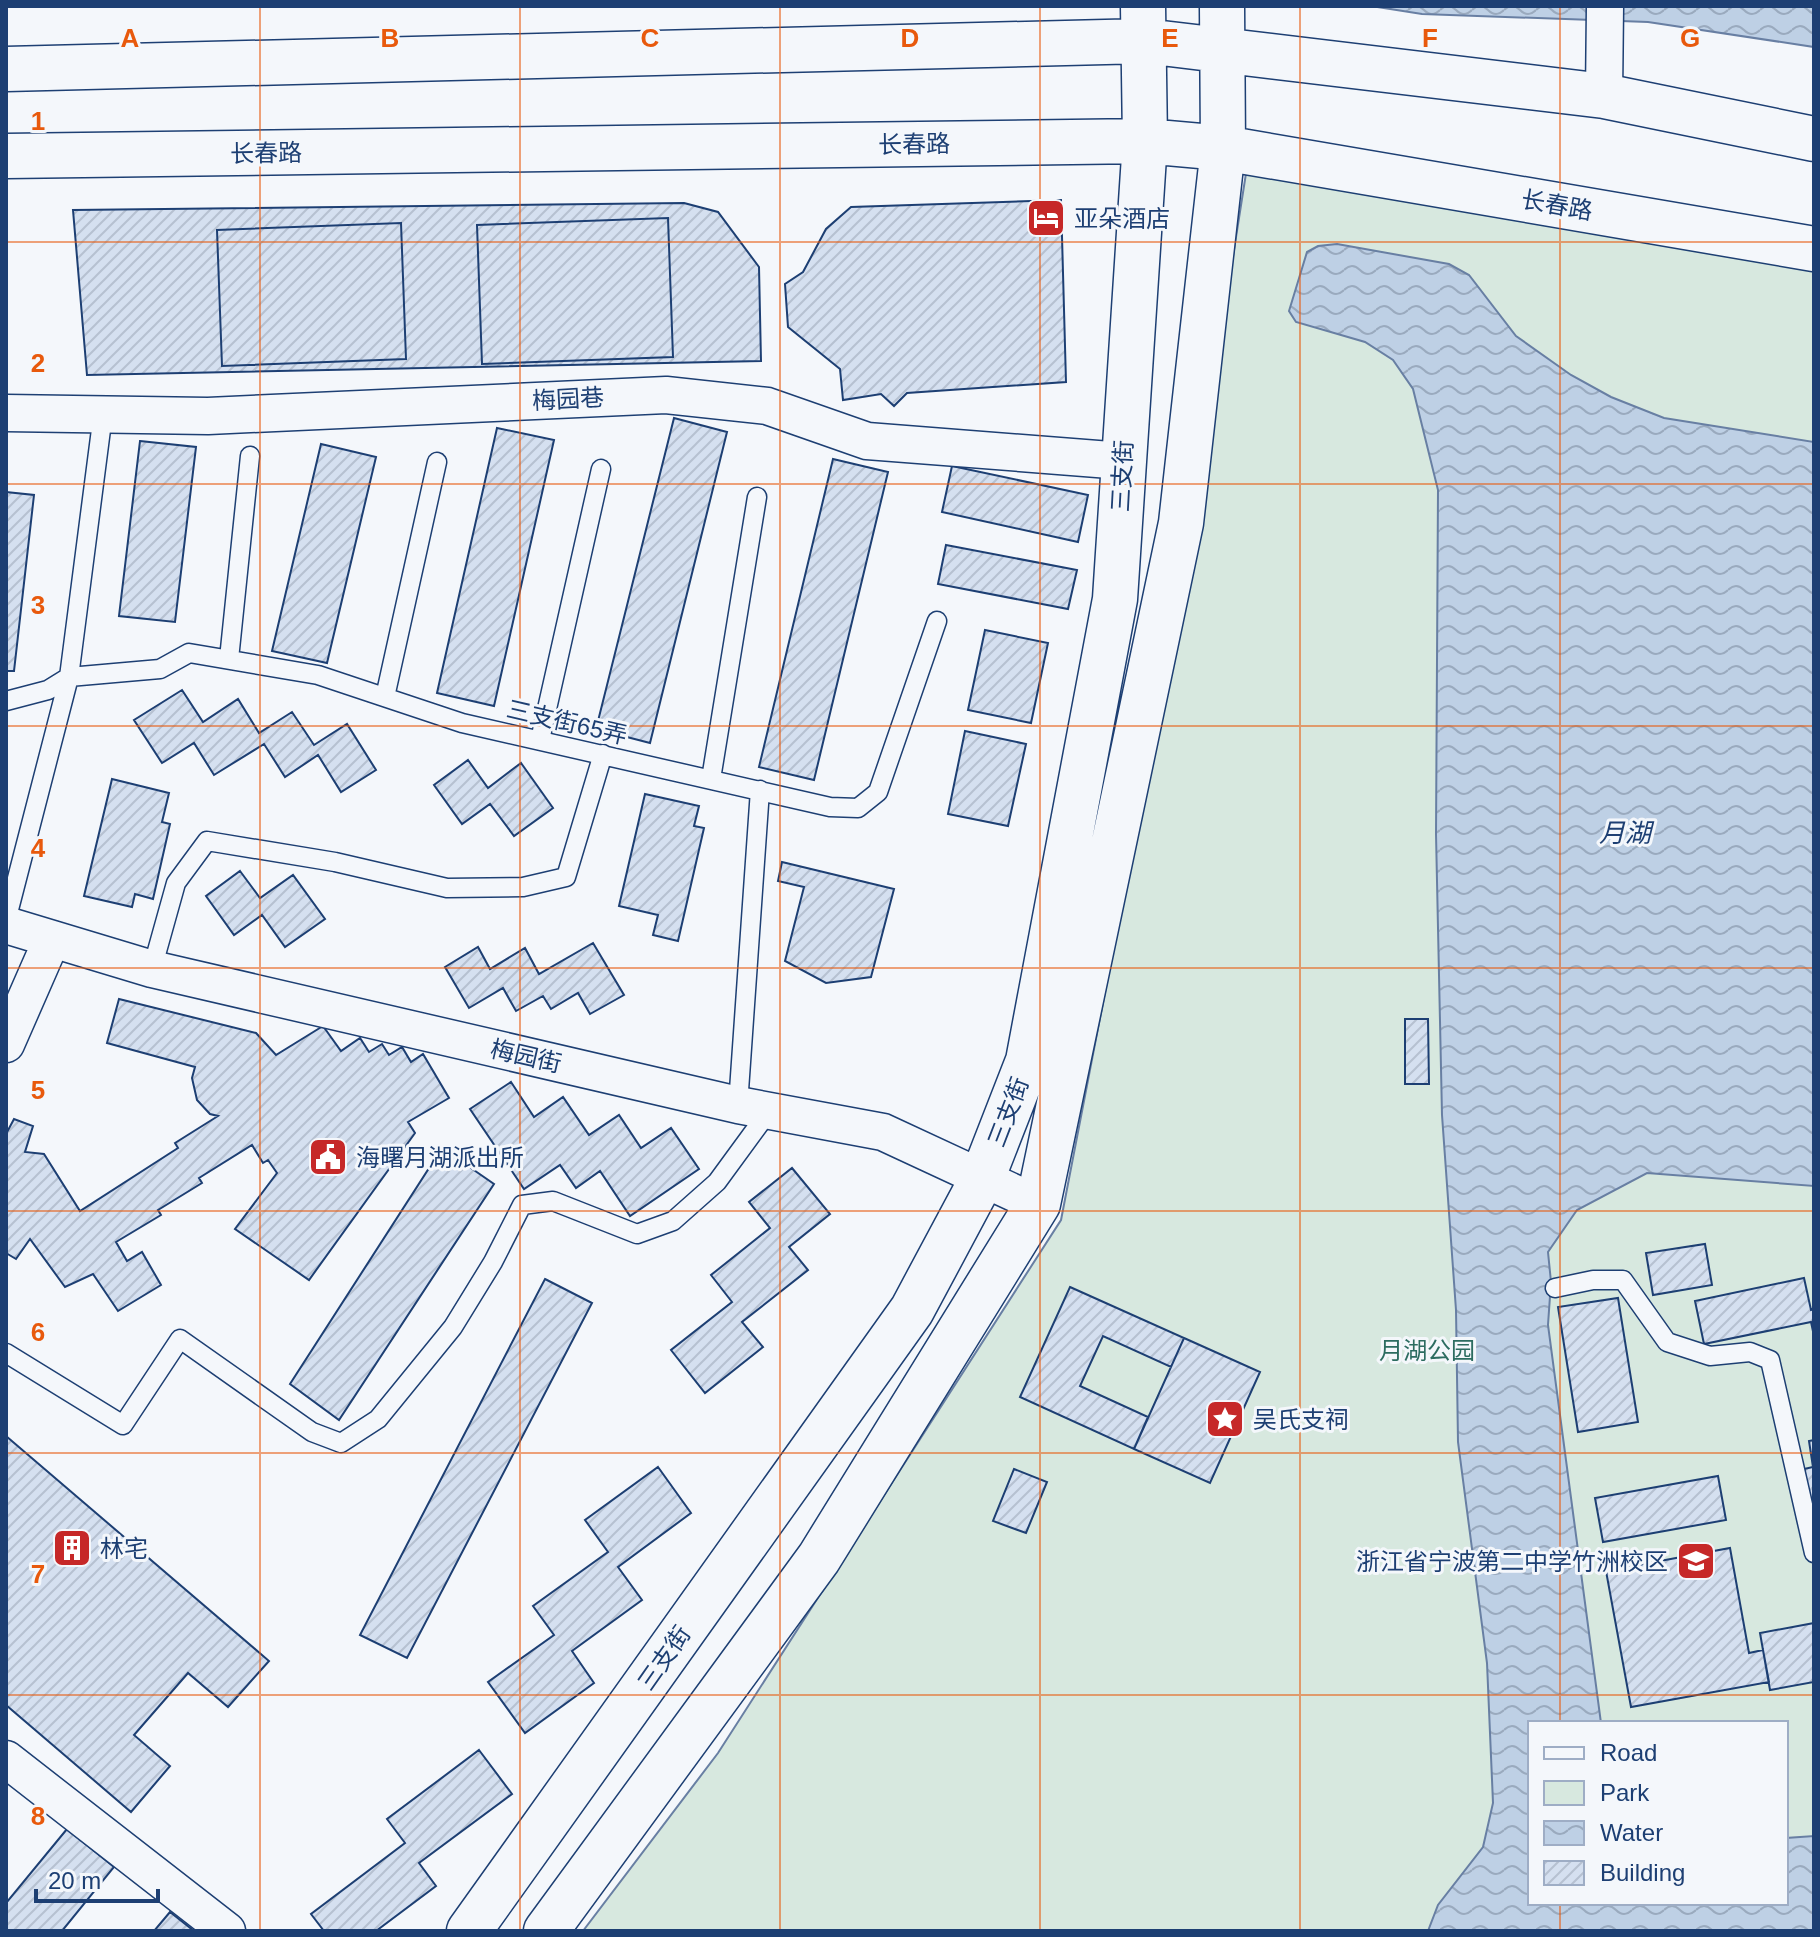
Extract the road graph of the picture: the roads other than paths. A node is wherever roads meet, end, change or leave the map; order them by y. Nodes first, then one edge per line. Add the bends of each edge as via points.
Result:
1 (1605, 6) edge
2 (1143, 19) edge
3 (1222, 24) edge
4 (6, 69) edge
5 (1604, 96) junction
6 (1814, 139) edge
7 (1145, 141) junction
8 (1223, 148) junction
9 (6, 156) edge
10 (1814, 249) edge
11 (6, 413) edge
12 (103, 414) junction
13 (250, 456) dead end
14 (1123, 461) junction
15 (437, 462) dead end
16 (601, 469) dead end
17 (757, 497) dead end
18 (937, 621) dead end
19 (229, 659) junction
20 (69, 677) junction
21 (385, 697) junction
22 (6, 701) edge
23 (540, 740) junction
24 (603, 754) junction
25 (711, 779) junction
26 (760, 790) junction
27 (6, 923) edge
28 (52, 939) junction
29 (152, 969) junction
30 (6, 1044) edge
31 (754, 1108) junction
32 (982, 1179) junction
33 (1038, 1204) junction
34 (1555, 1288) dead end
35 (6, 1353) edge
36 (1814, 1553) edge
37 (6, 1759) edge
38 (227, 1931) edge
39 (469, 1931) edge
40 (546, 1931) edge

1 - 5 street
2 - 3 main road
2 - 4 main road
2 - 7 main road, 三支街
3 - 5 main road
3 - 8 main road, 三支街
5 - 6 main road
7 - 8 main road, 长春路
7 - 9 main road, 长春路
7 - 14 main road, 三支街
8 - 10 main road, 长春路
8 - 33 main road, 三支街 via 1181,523
11 - 12 street, 梅园巷
12 - 14 street, 梅园巷 via 208,416 666,395 767,406 867,441
12 - 20 lane
13 - 19 lane
14 - 32 main road, 三支街 via 1115,599 1028,1061
15 - 21 lane
16 - 23 lane
17 - 25 lane
18 - 26 lane, 三支街65弄 via 878,792 858,808 830,807
19 - 20 lane, 三支街65弄 via 189,653 160,669
19 - 21 lane, 三支街65弄 via 318,675
20 - 22 lane via 48,690
20 - 27 lane
21 - 23 lane, 三支街65弄 via 462,723
23 - 24 lane, 三支街65弄
24 - 25 lane, 三支街65弄
24 - 29 lane via 566,877 523,887 447,888 207,841 176,883
25 - 26 lane, 三支街65弄
26 - 31 lane
27 - 28 street, 梅园街
28 - 29 street, 梅园街
28 - 30 street
29 - 31 street, 梅园街
31 - 32 street, 梅园街 via 883,1132
31 - 35 lane via 717,1182 673,1221 637,1234 553,1201 522,1205 453,1327 378,1419 341,1443 312,1432 180,1339 123,1425
32 - 33 street, 梅园街
32 - 39 main road, 三支街 via 912,1310
33 - 40 main road, 三支街 via 819,1558
34 - 36 lane via 1623,1280 1667,1342 1710,1356 1750,1352 1770,1360
37 - 38 street

